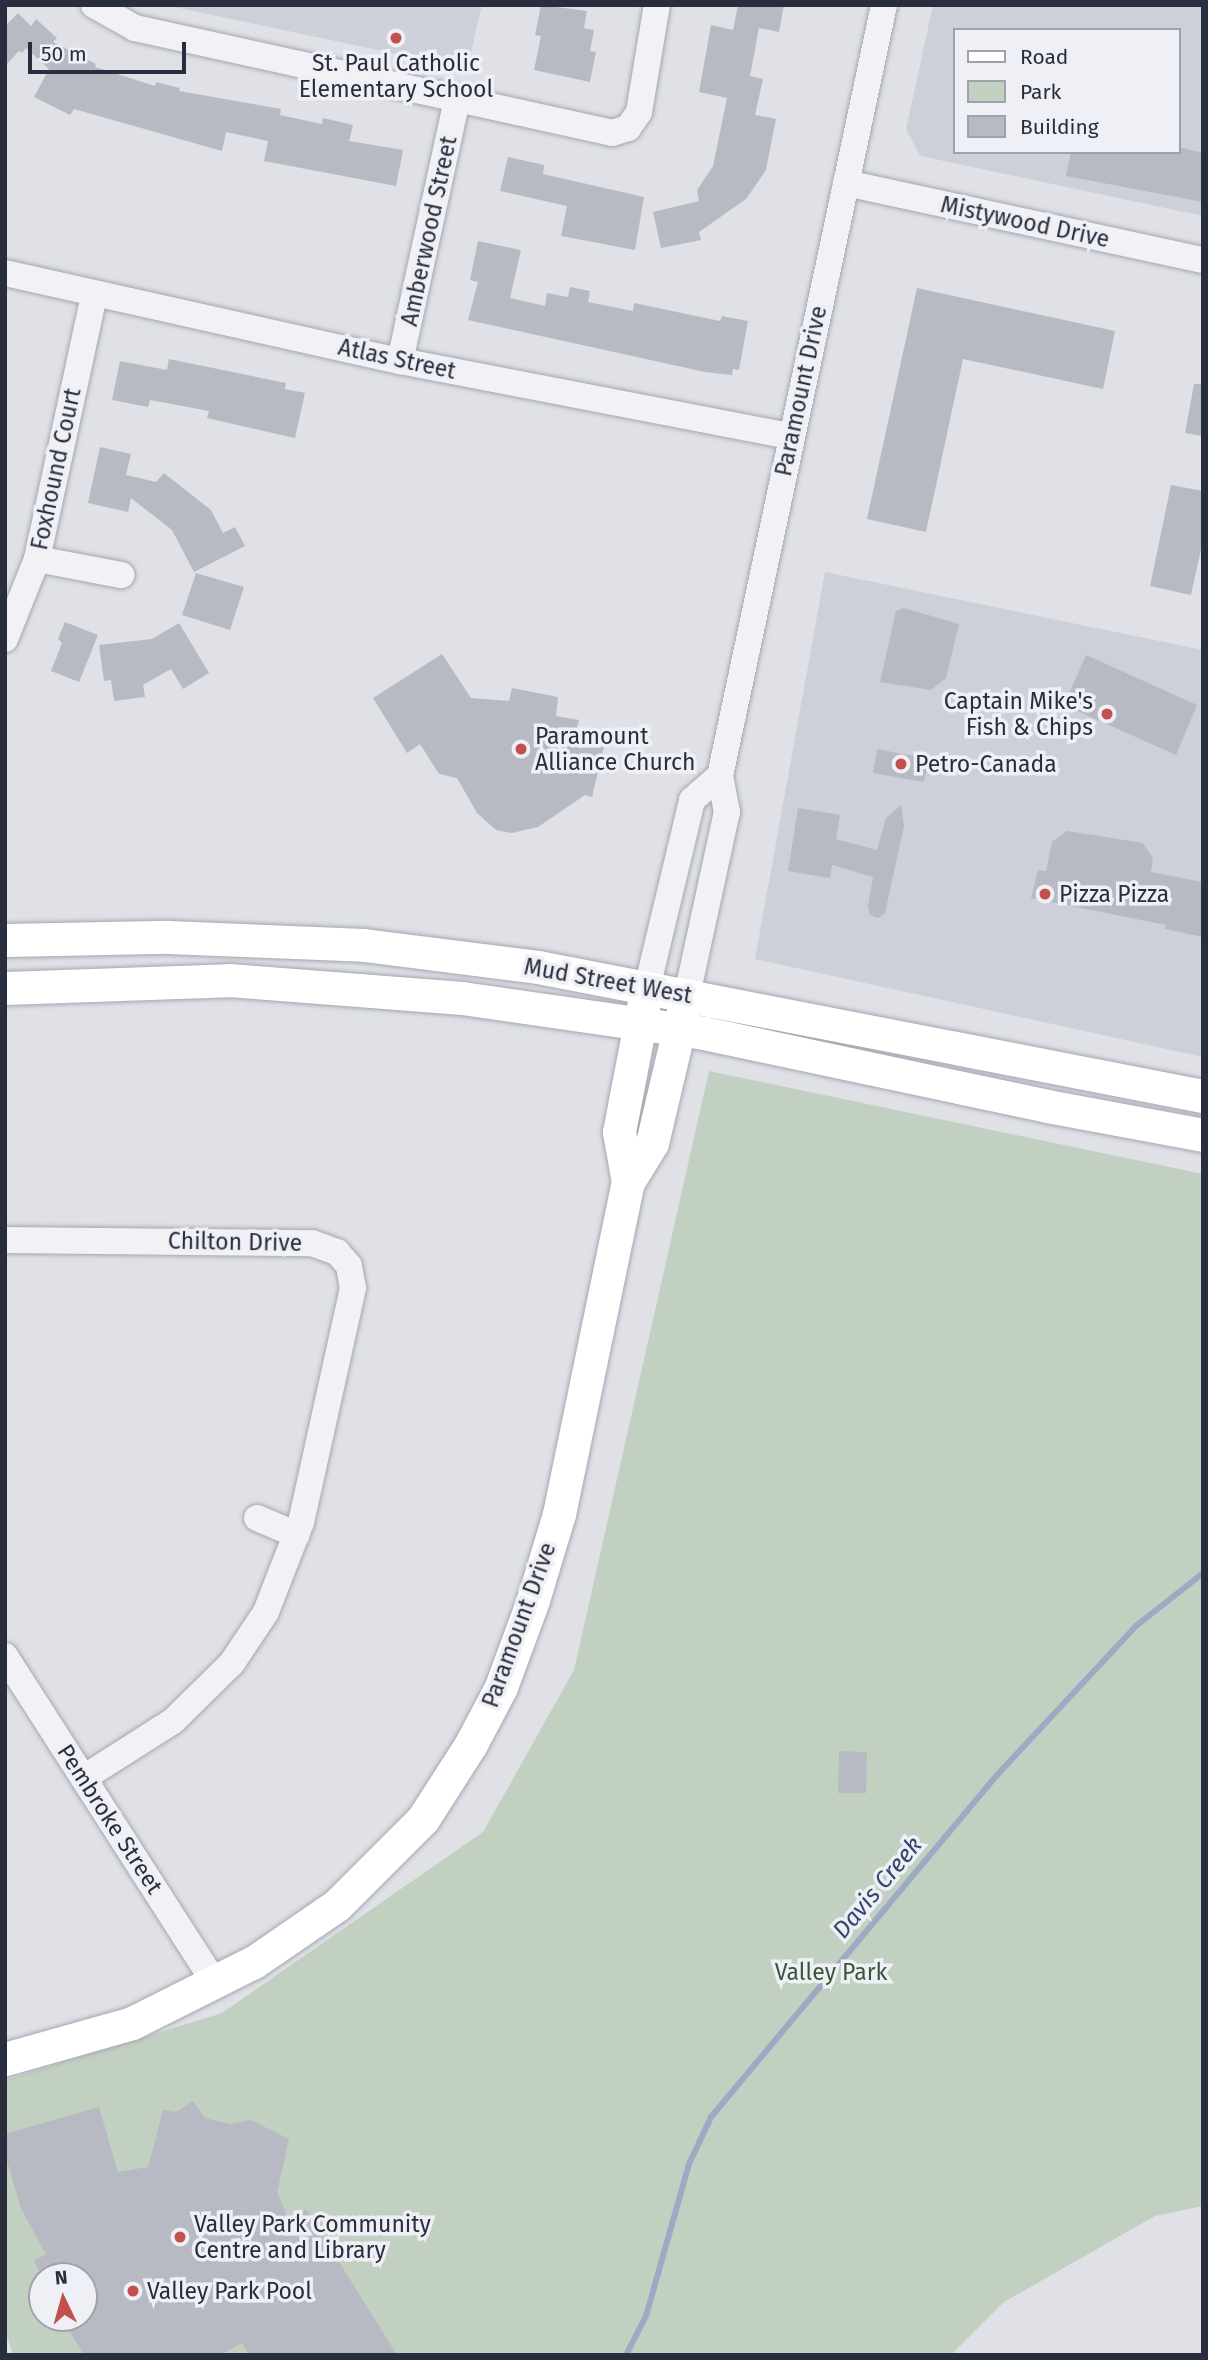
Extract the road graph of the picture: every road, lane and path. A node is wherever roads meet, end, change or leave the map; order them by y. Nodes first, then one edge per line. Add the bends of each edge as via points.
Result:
1 (94, 5) edge
2 (657, 5) edge
3 (884, 5) edge
4 (457, 100) junction
5 (846, 183) junction
6 (1203, 260) edge
7 (5, 273) edge
8 (94, 295) junction
9 (400, 361) junction
10 (791, 436) junction
11 (37, 559) junction
12 (121, 575) dead end
13 (5, 639) edge
14 (720, 776) junction
15 (5, 940) edge
16 (5, 988) edge
17 (647, 988) junction
18 (687, 995) junction
19 (640, 1025) junction
20 (678, 1029) junction
21 (1203, 1096) edge
22 (1203, 1135) edge
23 (628, 1182) junction
24 (5, 1240) edge
25 (257, 1518) dead end
26 (298, 1535) junction
27 (9, 1674) edge
28 (85, 1777) junction
29 (214, 1982) junction
30 (5, 2059) edge

1 - 4 street via 135,28
2 - 4 street via 639,112 628,128 612,133
3 - 5 street, Paramount Drive
4 - 9 street, Amberwood Street
5 - 6 street, Mistywood Drive
5 - 10 street, Paramount Drive
7 - 8 street, Atlas Street
8 - 9 street, Atlas Street
8 - 11 street, Foxhound Court
9 - 10 street, Atlas Street
10 - 14 street, Paramount Drive
11 - 12 street
11 - 13 street, Foxhound Court
14 - 17 street, Paramount Drive via 692,800
14 - 18 street, Paramount Drive via 727,812
15 - 17 main road, Mud Street West via 168,937 364,945 538,967
16 - 19 main road, Mud Street West via 229,980 462,998
17 - 18 main road, Mud Street West
17 - 19 main road, Paramount Drive
18 - 20 main road, Paramount Drive
18 - 21 main road, Mud Street West
19 - 20 main road, Mud Street West
19 - 23 main road, Paramount Drive via 619,1132
20 - 22 main road, Mud Street West
20 - 23 main road, Paramount Drive via 652,1143
23 - 29 main road, Paramount Drive via 559,1514 501,1687 423,1819 337,1906 254,1962
24 - 26 street, Chilton Drive via 312,1243 337,1252 349,1266 353,1288
25 - 26 street
26 - 28 street, Chilton Drive via 266,1612 232,1663 173,1721
27 - 28 street, Pembroke Street
28 - 29 street, Pembroke Street
29 - 30 main road, Paramount Drive via 132,2023

